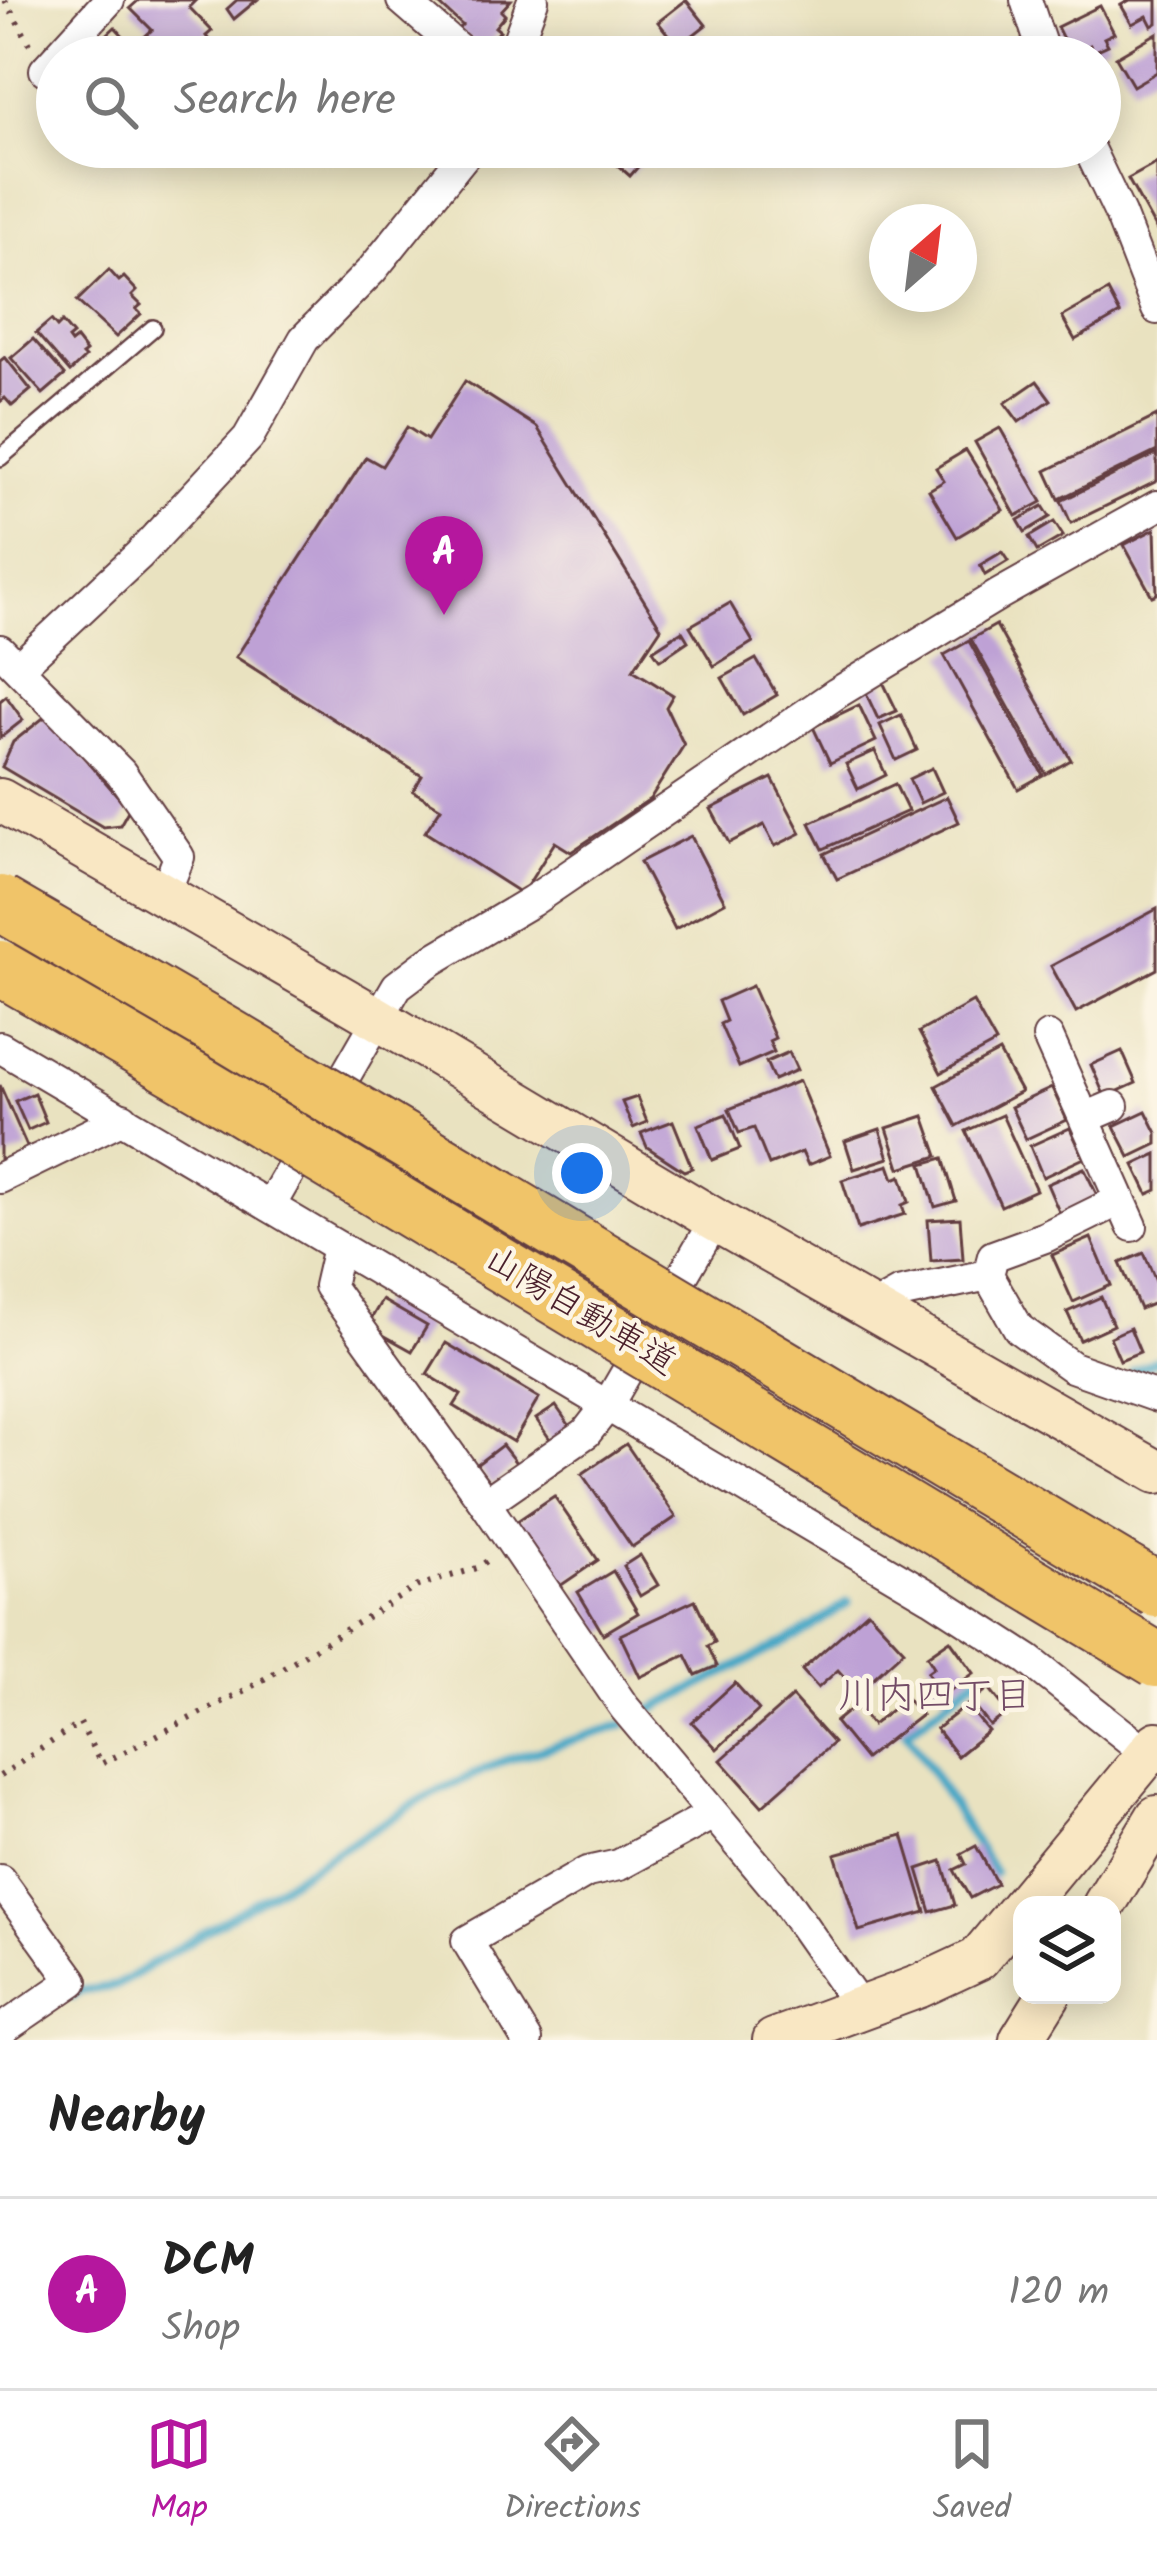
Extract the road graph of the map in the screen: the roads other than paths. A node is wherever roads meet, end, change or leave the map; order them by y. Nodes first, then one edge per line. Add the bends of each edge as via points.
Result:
1 (110, 0) edge
2 (402, 0) edge
3 (533, 0) edge
4 (1026, 0) edge
5 (77, 36) edge
6 (444, 36) edge
7 (520, 36) edge
8 (1038, 36) edge
9 (454, 168) edge
10 (1098, 168) edge
11 (1157, 309) edge
12 (153, 328) dead end
13 (0, 458) edge
14 (1157, 506) edge
15 (9, 658) edge
16 (0, 800) edge
17 (164, 895) junction
18 (0, 904) edge
19 (0, 968) edge
20 (377, 1018) junction
21 (1062, 1043) dead end
22 (0, 1047) edge
23 (123, 1118) junction
24 (0, 1178) edge
25 (270, 1206) junction
26 (715, 1220) junction
27 (338, 1247) junction
28 (988, 1274) junction
29 (871, 1310) junction
30 (1157, 1397) edge
31 (607, 1406) junction
32 (1157, 1472) edge
33 (485, 1503) junction
34 (1157, 1590) edge
35 (1157, 1660) edge
36 (1152, 1748) edge
37 (713, 1814) junction
38 (1157, 1817) edge
39 (0, 1880) edge
40 (1031, 1896) edge
41 (1109, 1896) edge
42 (1013, 1918) edge
43 (1044, 2004) edge
44 (861, 2008) junction
45 (0, 2031) edge
46 (527, 2040) edge
47 (774, 2040) edge
48 (1022, 2040) edge

1 - 5 street
2 - 6 street
3 - 7 street
4 - 8 street
9 - 15 street via 304,339 248,438 139,555
10 - 11 street
12 - 13 lane
14 - 20 street via 837,693 429,962 397,986
15 - 17 street via 121,773 179,857
16 - 17 street
17 - 20 street
18 - 34 highway, 山陽自動車道, bridge
19 - 35 highway, 山陽自動車道, bridge
20 - 25 street
20 - 26 street
21 - 28 street via 1099,1112 1126,1213 993,1256
22 - 23 street
23 - 24 street
23 - 25 street
25 - 27 street
26 - 29 street
26 - 31 street
27 - 31 street
27 - 33 street via 329,1286
28 - 29 street via 898,1294
28 - 30 street via 1019,1330 1072,1367
29 - 32 street
31 - 33 street via 586,1433
31 - 36 street via 951,1609
33 - 37 street via 624,1707
36 - 40 street
37 - 44 street
37 - 46 street via 620,1865 586,1872 467,1941
38 - 41 street
39 - 45 street via 74,1981
42 - 44 street via 978,1959
43 - 48 street
44 - 47 street

